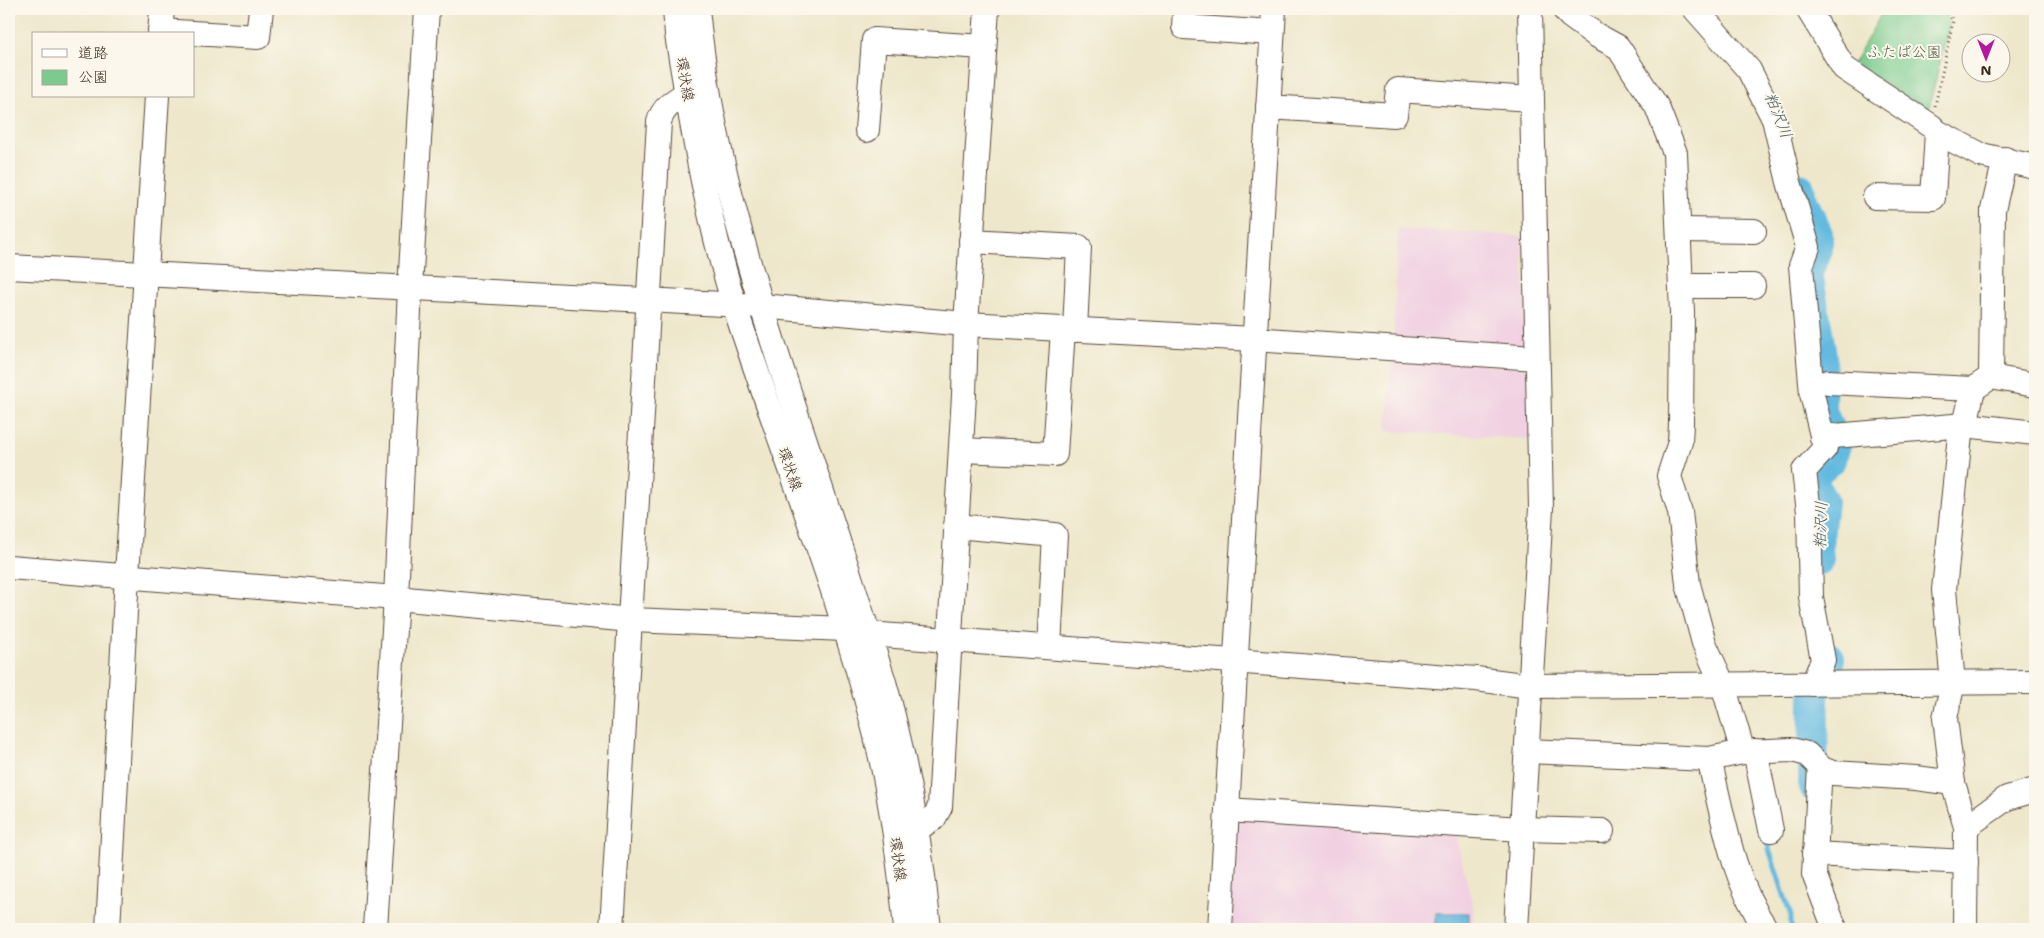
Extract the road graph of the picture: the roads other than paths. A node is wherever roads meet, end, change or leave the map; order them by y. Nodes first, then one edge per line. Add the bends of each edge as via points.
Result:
1 (261, 9) edge
2 (428, 9) edge
3 (674, 9) edge
4 (697, 9) edge
5 (987, 9) edge
6 (1185, 9) edge
7 (1274, 9) edge
8 (1530, 9) edge
9 (1564, 9) edge
10 (1695, 9) edge
11 (1808, 9) edge
12 (161, 24) edge
13 (1272, 33) junction
14 (984, 47) junction
15 (687, 93) junction
16 (156, 98) edge
17 (1531, 99) junction
18 (1268, 107) junction
19 (1934, 129) junction
20 (867, 130) dead end
21 (2005, 159) junction
22 (2035, 167) edge
23 (1875, 197) dead end
24 (1679, 230) junction
25 (1754, 231) dead end
26 (971, 241) junction
27 (9, 267) edge
28 (146, 274) junction
29 (1681, 286) junction
30 (1753, 286) dead end
31 (410, 288) junction
32 (648, 301) junction
33 (735, 306) junction
34 (761, 306) junction
35 (966, 324) junction
36 (1069, 330) junction
37 (1254, 339) junction
38 (1536, 358) junction
39 (1828, 382) dead end
40 (1982, 383) junction
41 (2035, 385) edge
42 (1965, 424) junction
43 (2035, 433) edge
44 (1822, 437) junction
45 (961, 450) junction
46 (956, 526) junction
47 (9, 566) edge
48 (127, 576) junction
49 (396, 598) junction
50 (631, 620) junction
51 (845, 629) junction
52 (868, 634) junction
53 (949, 640) junction
54 (1049, 647) junction
55 (1237, 662) junction
56 (2035, 682) edge
57 (1953, 683) junction
58 (1723, 684) junction
59 (1813, 684) junction
60 (1531, 686) junction
61 (1527, 751) junction
62 (1749, 752) junction
63 (1709, 759) junction
64 (1813, 761) junction
65 (1953, 783) junction
66 (2035, 790) edge
67 (1227, 810) junction
68 (1966, 827) junction
69 (1521, 828) junction
70 (917, 829) junction
71 (1771, 830) dead end
72 (1602, 831) dead end
73 (1814, 854) junction
74 (1966, 862) junction
75 (108, 929) edge
76 (375, 929) edge
77 (612, 929) edge
78 (906, 929) edge
79 (929, 929) edge
80 (1220, 929) edge
81 (1516, 929) edge
82 (1766, 929) edge
83 (1835, 929) edge
84 (1966, 929) edge

1 - 12 street via 258,37
2 - 31 street
3 - 15 street, 環状線
4 - 34 street, 環状線 via 707,87 728,188
5 - 14 street
6 - 13 street via 1184,26
7 - 13 street
8 - 17 street
9 - 24 street via 1596,35 1618,47 1657,107 1675,153
10 - 44 street via 1749,70 1774,118 1788,182 1808,247 1801,266 1812,394
11 - 19 street via 1844,68
13 - 18 street
14 - 20 street via 874,40
14 - 26 street
15 - 32 street via 668,105 659,122
15 - 33 street, 環状線 via 707,204
16 - 28 street
17 - 18 street via 1398,90 1395,115
17 - 38 street
18 - 37 street
19 - 21 street via 1981,155
19 - 23 street via 1932,198
21 - 22 street
21 - 40 street via 1993,210
24 - 25 street
24 - 29 street
26 - 35 street
26 - 36 street via 1079,247
27 - 28 street
28 - 31 street
28 - 48 street
29 - 30 street
29 - 58 street via 1680,442 1669,476 1680,512 1688,584 1704,644
31 - 32 street
31 - 49 street
32 - 33 street
32 - 50 street
33 - 34 street
33 - 51 street, 環状線
34 - 35 street
34 - 52 street, 環状線
35 - 36 street
35 - 45 street
36 - 37 street
36 - 45 street via 1055,454
37 - 38 street
37 - 55 street
38 - 60 street via 1541,508
39 - 40 street
40 - 41 street
40 - 42 street
42 - 43 street
42 - 44 street
42 - 57 street via 1960,435 1944,590
44 - 59 street via 1825,448 1804,471 1809,512 1811,597 1823,660
45 - 46 street
46 - 53 street
46 - 54 street via 1056,535
47 - 48 street
48 - 49 street
48 - 75 street
49 - 50 street
49 - 76 street
50 - 51 street
50 - 77 street
51 - 78 street, 環状線 via 876,735 896,840
52 - 53 street
52 - 70 street, 環状線 via 898,731
53 - 54 street
53 - 70 street via 940,807 934,818
54 - 55 street
55 - 60 street via 1476,679
55 - 67 street
56 - 57 street
57 - 59 street
57 - 65 street via 1945,718
58 - 59 street
58 - 60 street
58 - 62 street
60 - 61 street
61 - 63 street
61 - 69 street
62 - 63 street
62 - 64 street via 1792,750
62 - 71 street
63 - 82 street via 1737,872 1752,909
64 - 65 street via 1833,774
64 - 73 street via 1817,815
65 - 68 street
66 - 68 street via 2006,798
67 - 69 street
67 - 80 street
68 - 74 street
69 - 72 street
69 - 81 street
70 - 79 street, 環状線
73 - 74 street
73 - 83 street via 1814,874
74 - 84 street

